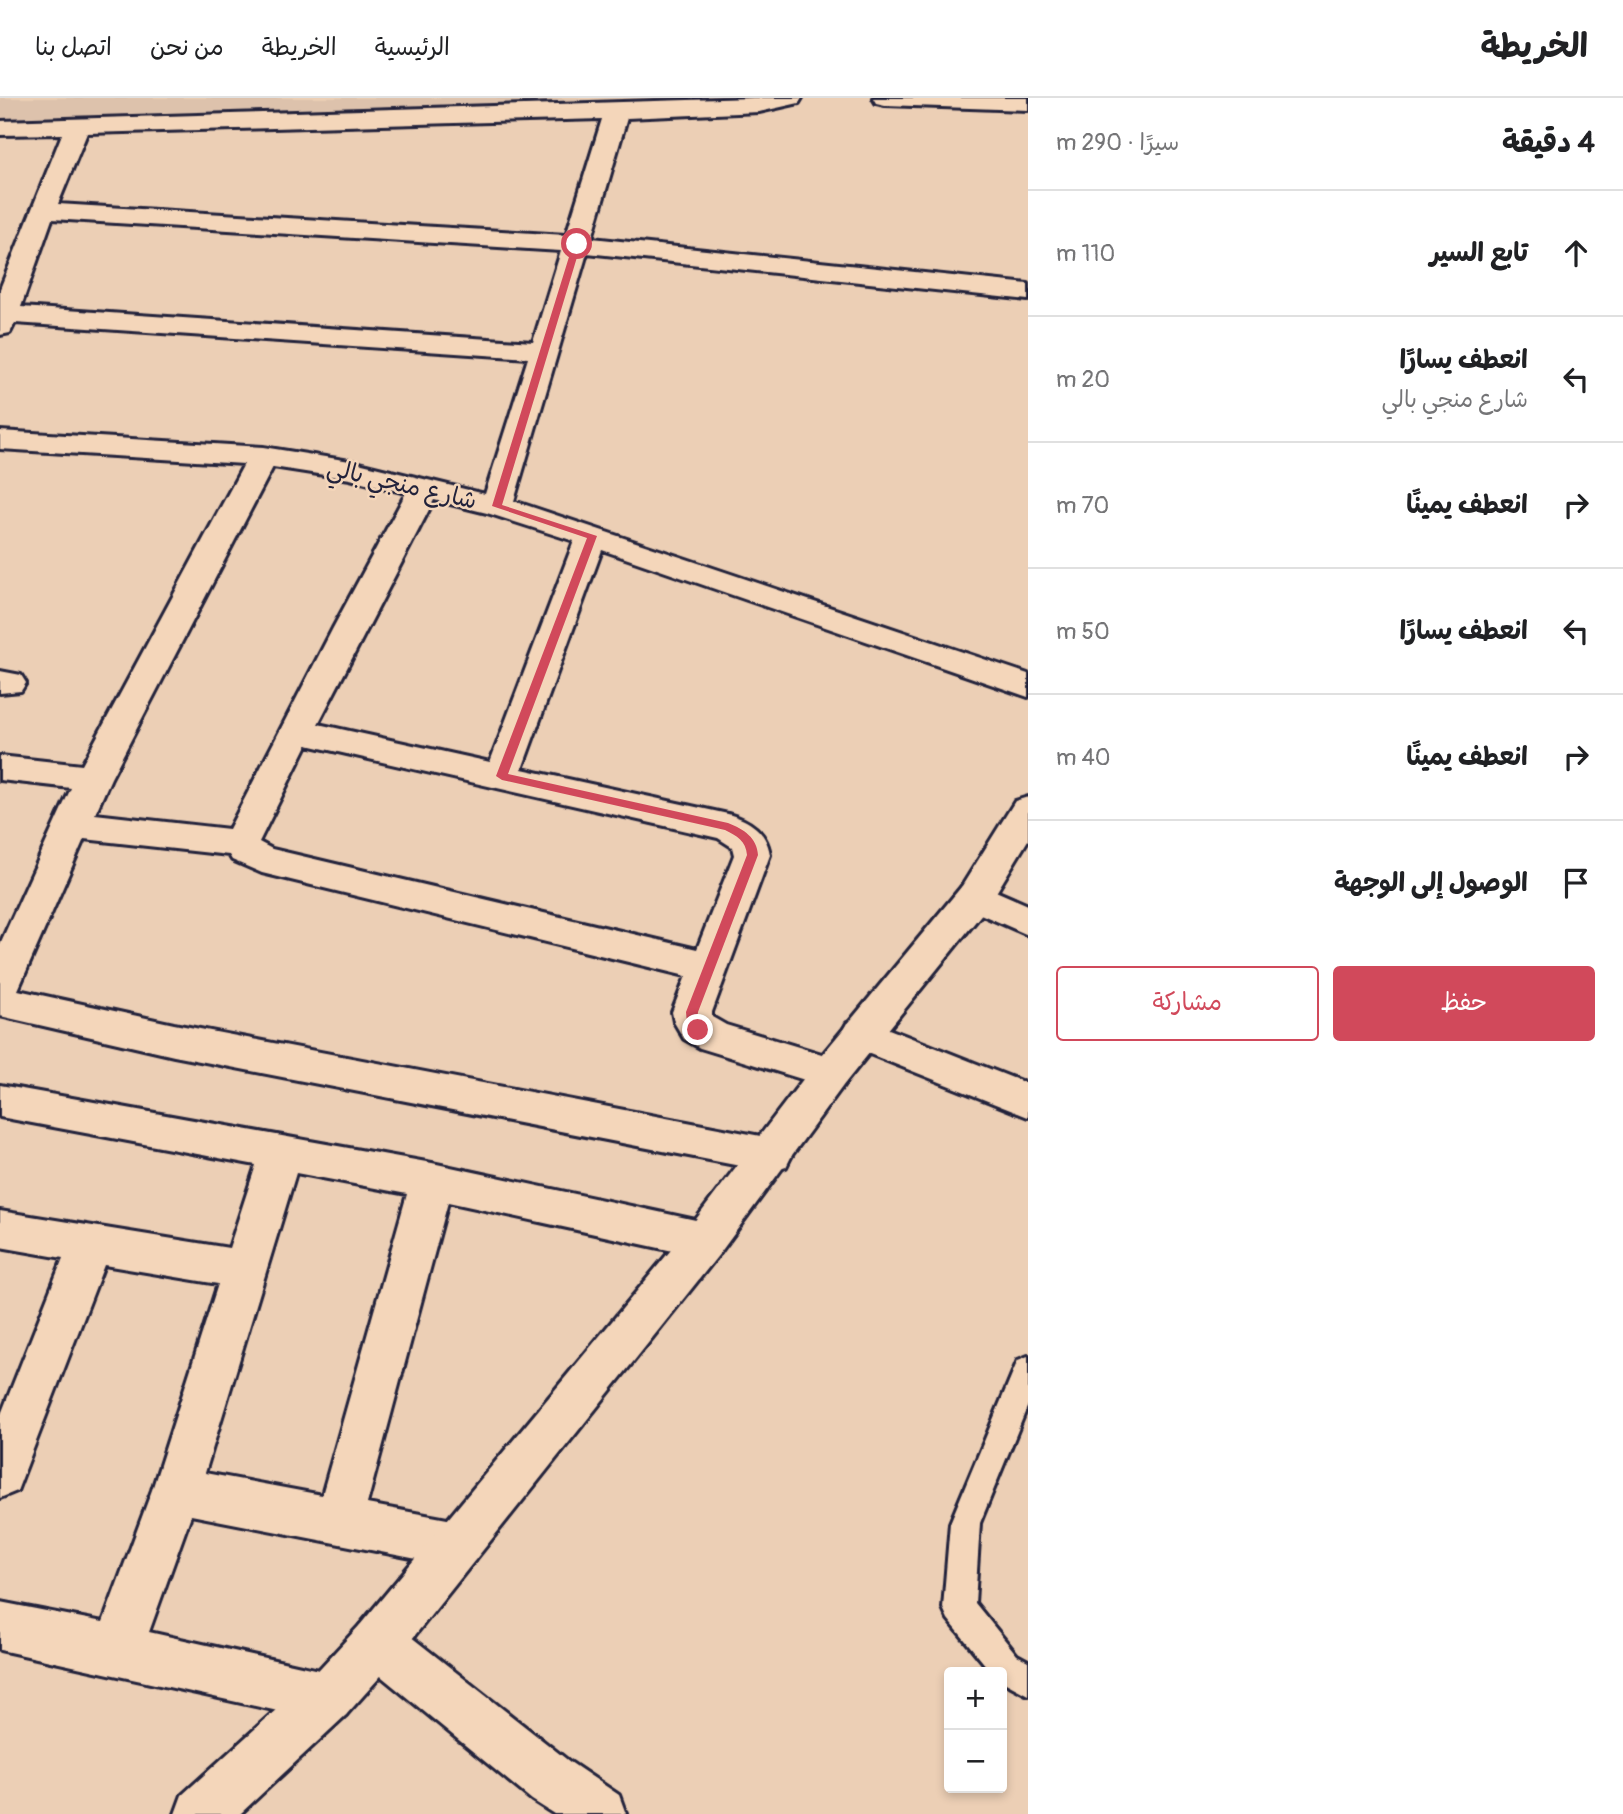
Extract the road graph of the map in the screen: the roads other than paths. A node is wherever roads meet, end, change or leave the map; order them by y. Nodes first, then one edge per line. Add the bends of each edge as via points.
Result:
1 (885, 98) edge
2 (786, 99) edge
3 (1028, 103) edge
4 (617, 111) junction
5 (78, 125) junction
6 (0, 128) edge
7 (42, 211) junction
8 (577, 244) junction
9 (1028, 292) edge
10 (2, 321) edge
11 (544, 351) junction
12 (0, 440) edge
13 (262, 456) junction
14 (424, 489) junction
15 (497, 506) junction
16 (592, 536) junction
17 (1028, 686) edge
18 (296, 731) junction
19 (0, 768) edge
20 (502, 776) junction
21 (93, 778) junction
22 (1028, 810) edge
23 (72, 825) junction
24 (240, 843) junction
25 (975, 896) junction
26 (1028, 921) edge
27 (709, 967) junction
28 (0, 987) edge
29 (0, 1000) edge
30 (861, 1034) junction
31 (831, 1072) junction
32 (0, 1101) edge
33 (1028, 1101) edge
34 (281, 1152) junction
35 (771, 1155) junction
36 (432, 1181) junction
37 (0, 1229) edge
38 (705, 1240) junction
39 (91, 1243) junction
40 (242, 1269) junction
41 (1028, 1369) edge
42 (0, 1476) edge
43 (176, 1490) junction
44 (339, 1521) junction
45 (458, 1544) junction
46 (0, 1626) edge
47 (377, 1642) junction
48 (118, 1650) junction
49 (1028, 1679) edge
50 (328, 1697) junction
51 (201, 1814) edge
52 (600, 1814) edge

1 - 3 street
2 - 4 street via 759,105
4 - 5 street
4 - 8 street
5 - 6 street
5 - 7 street
7 - 8 street
7 - 10 street
8 - 9 street
8 - 11 street
10 - 11 street
11 - 15 street
12 - 13 street, شارع منجي بالي
13 - 14 street, شارع منجي بالي via 350,470
13 - 21 street
14 - 15 street, شارع منجي بالي
14 - 18 street
15 - 16 street, شارع منجي بالي
16 - 17 street, شارع منجي بالي
16 - 20 street
18 - 20 street
18 - 24 street
19 - 21 street
20 - 27 street via 728,827 742,834 752,845 752,855
21 - 23 street
22 - 25 street
23 - 24 street
23 - 28 street
24 - 27 street via 262,860
25 - 26 street
25 - 30 street
27 - 31 street via 692,1012 698,1030
29 - 35 street via 174,1040
30 - 31 street
30 - 33 street
31 - 35 street
32 - 34 street
34 - 36 street
34 - 40 street
35 - 38 street
36 - 38 street
36 - 44 street
37 - 39 street
38 - 45 street
39 - 40 street
39 - 42 street
40 - 43 street
41 - 49 lane via 965,1523 959,1608 1006,1666
43 - 44 street
43 - 48 street
44 - 45 street
45 - 47 street
46 - 48 street
47 - 50 street
47 - 52 street via 551,1781
48 - 50 street
50 - 51 street

